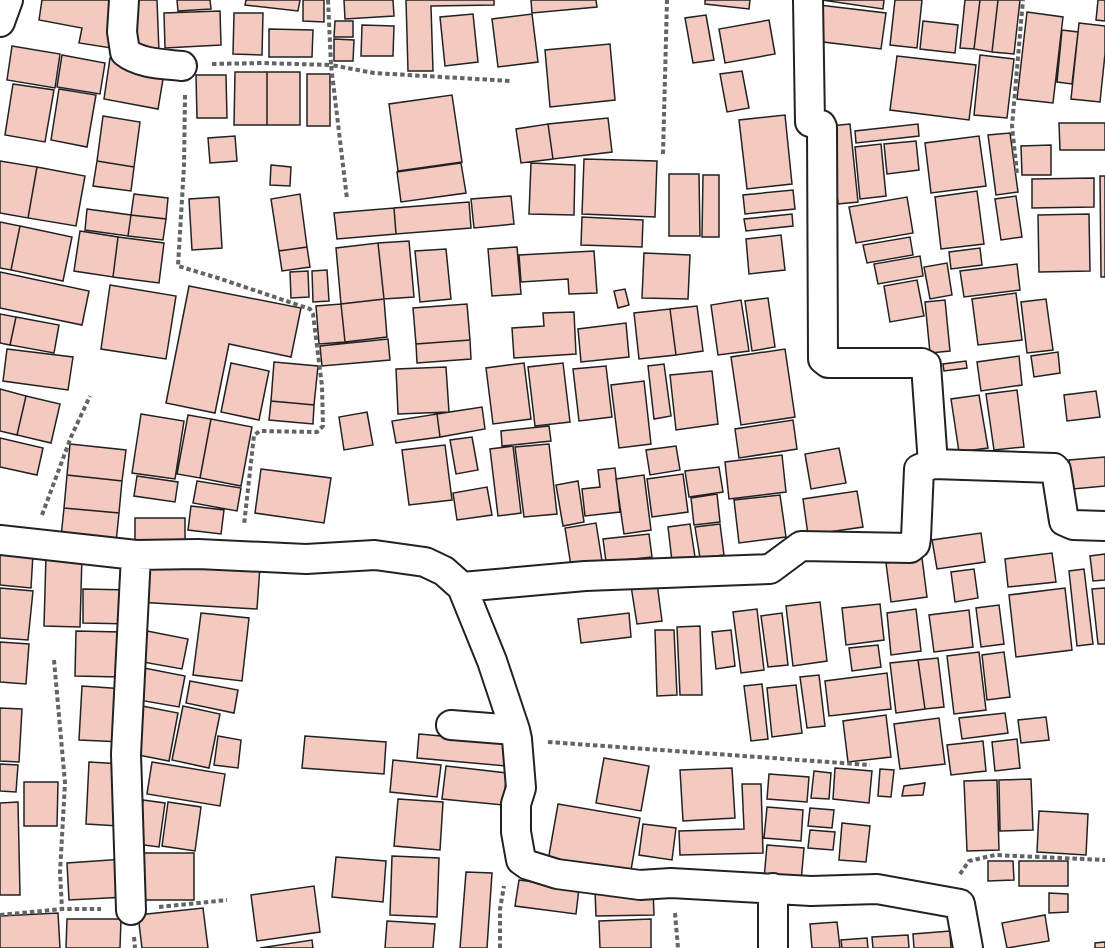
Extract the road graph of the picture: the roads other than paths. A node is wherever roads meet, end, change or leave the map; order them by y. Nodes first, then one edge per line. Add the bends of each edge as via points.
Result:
1 (8, 0) edge
2 (124, 0) edge
3 (808, 0) edge
4 (0, 22) edge
5 (182, 66) road end
6 (933, 464) junction
7 (1105, 526) edge
8 (0, 540) edge
9 (136, 555) junction
10 (462, 587) junction
11 (451, 725) dead end
12 (516, 735) junction
13 (773, 888) junction
14 (131, 910) dead end
15 (773, 948) edge
16 (968, 948) edge

1 - 4 street
2 - 5 street via 125,52 143,61
3 - 6 street via 810,122 822,125 823,359 828,363 926,365
6 - 7 street via 1054,468 1064,521
6 - 10 street via 919,470 916,537 910,548 801,546 770,569 585,576
8 - 9 street
9 - 10 street via 306,559 375,555 425,562 444,571
9 - 14 street via 126,753
10 - 12 street
11 - 12 street
12 - 13 street via 521,788 516,804 516,832 521,860 528,865 557,874 640,885
13 - 15 street
13 - 16 street via 877,889 960,904

